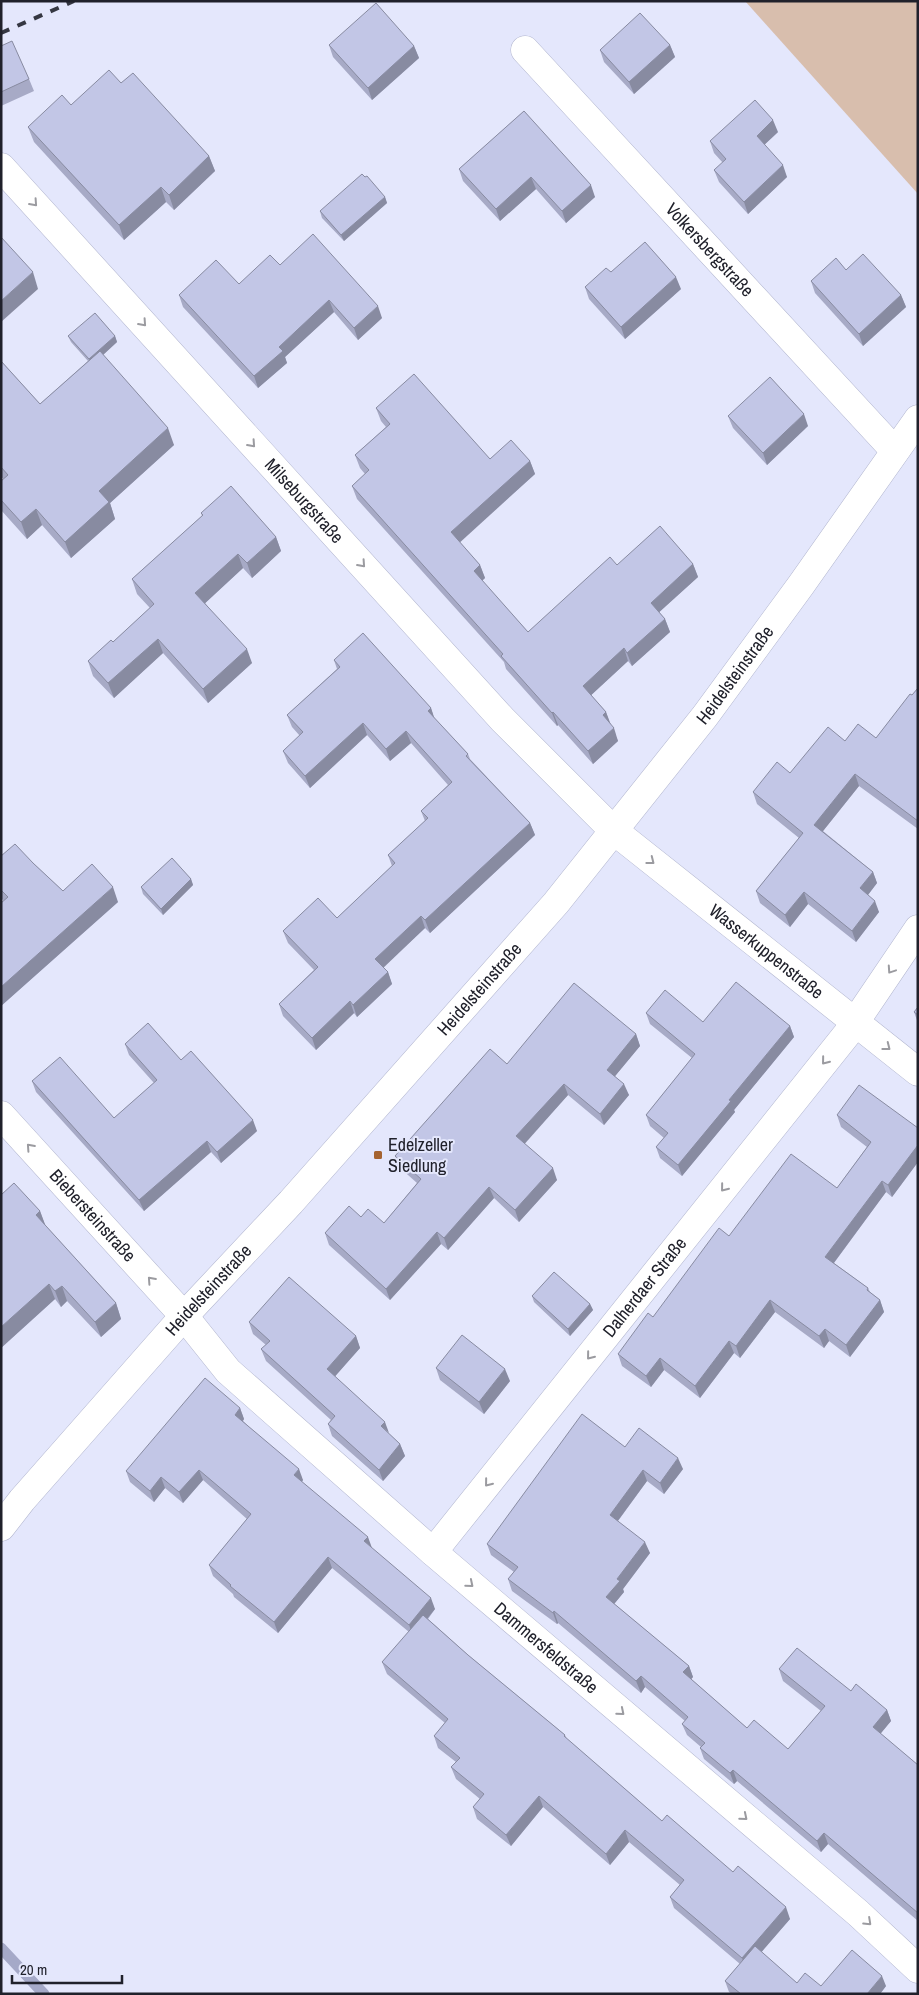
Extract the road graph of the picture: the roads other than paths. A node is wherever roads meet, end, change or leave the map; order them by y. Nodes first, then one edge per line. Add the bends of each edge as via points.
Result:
1 (525, 50) dead end
2 (1, 167) edge
3 (918, 419) edge
4 (895, 451) junction
5 (614, 830) junction
6 (918, 929) edge
7 (855, 1022) junction
8 (918, 1072) edge
9 (1, 1115) edge
10 (184, 1316) junction
11 (1, 1527) edge
12 (433, 1552) junction
13 (918, 1969) edge

1 - 4 street, Volkersbergstraße
2 -> 5 street, Milseburgstraße via 503,720
3 - 4 street, Heidelsteinstraße
4 - 5 street, Heidelsteinstraße via 705,716
5 -> 7 street, Wasserkuppenstraße
5 - 10 street, Heidelsteinstraße via 556,902 291,1202
6 -> 7 street, Dalherdaer Straße
7 -> 8 street, Wasserkuppenstraße
7 -> 12 street, Dalherdaer Straße
10 -> 9 street, Biebersteinstraße
10 - 11 street, Heidelsteinstraße
10 - 12 street, Dammersfeldstraße via 228,1371
12 -> 13 street, Dammersfeldstraße via 858,1913

